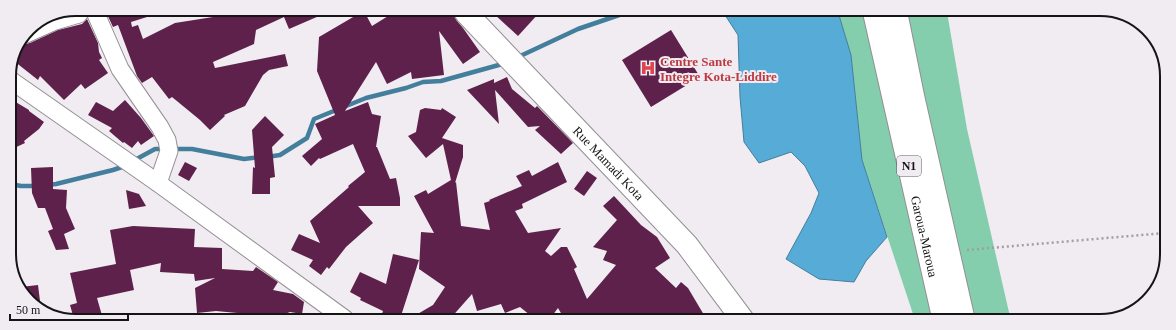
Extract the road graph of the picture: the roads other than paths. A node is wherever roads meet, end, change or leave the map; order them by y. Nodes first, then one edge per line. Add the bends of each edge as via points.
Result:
1 (71, 16) edge
2 (97, 16) edge
3 (469, 16) edge
4 (875, 16) edge
5 (897, 16) edge
6 (40, 28) edge
7 (16, 84) edge
8 (158, 183) junction
9 (332, 314) edge
10 (739, 314) edge
11 (943, 314) edge
12 (962, 314) edge

1 - 6 street
2 - 8 street via 120,69 167,140 169,151
3 - 10 main road, Rue Mamadi Kota via 687,245
4 - 11 main road, Garoua-Maroua / N1
5 - 12 main road, Garoua-Maroua / N1
7 - 8 street
8 - 9 street

